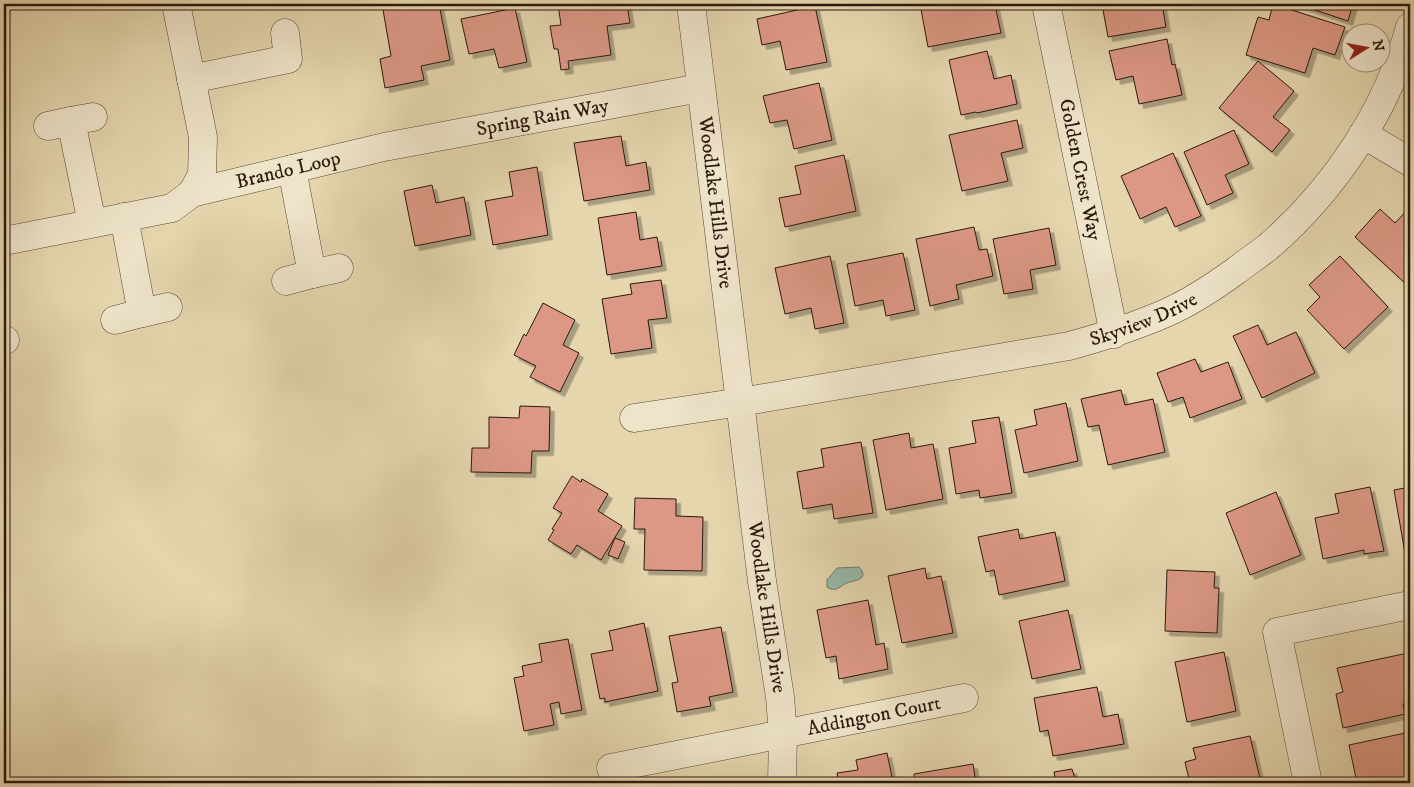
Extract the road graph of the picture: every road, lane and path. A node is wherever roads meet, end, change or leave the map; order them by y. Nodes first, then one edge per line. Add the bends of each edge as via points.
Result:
1 (176, 4) edge
2 (691, 4) edge
3 (1046, 4) edge
4 (1410, 27) edge
5 (285, 33) dead end
6 (191, 79) junction
7 (700, 88) junction
8 (71, 121) dead end
9 (1363, 134) junction
10 (384, 147) joint
11 (1410, 162) edge
12 (292, 169) junction
13 (192, 193) junction
14 (124, 217) junction
15 (92, 223) junction
16 (4, 241) edge
17 (338, 268) dead end
18 (312, 274) junction
19 (286, 281) dead end
20 (168, 307) dead end
21 (142, 313) junction
22 (115, 320) dead end
23 (1114, 334) junction
24 (741, 402) junction
25 (634, 418) dead end
26 (1410, 605) edge
27 (964, 698) dead end
28 (783, 734) junction
29 (611, 768) dead end
30 (782, 783) edge
31 (1308, 783) edge

1 - 6 street, Brando Loop
2 - 7 street, Woodlake Hills Drive
3 - 23 street, Golden Crest Way
4 - 9 street, Skyview Drive via 1384,96
5 - 6 street via 288,59
6 - 13 street, Brando Loop via 202,137 202,175
7 - 10 street, Spring Rain Way
7 - 24 street, Woodlake Hills Drive
8 - 15 street
9 - 11 street
9 - 23 street, Skyview Drive via 1334,178 1267,248 1216,285 1167,313
10 - 12 street, Brando Loop
12 - 13 street, Brando Loop
12 - 18 street
13 - 14 street, Brando Loop via 172,208
14 - 15 street, Brando Loop
14 - 21 street
15 - 16 street, Brando Loop
17 - 18 street
18 - 19 street
20 - 21 street
21 - 22 street
23 - 24 street, Skyview Drive via 1069,346
24 - 25 street
24 - 28 street, Woodlake Hills Drive
26 - 31 street via 1277,632
27 - 28 street, Addington Court
28 - 29 street, Addington Court
28 - 30 street, Woodlake Hills Drive

